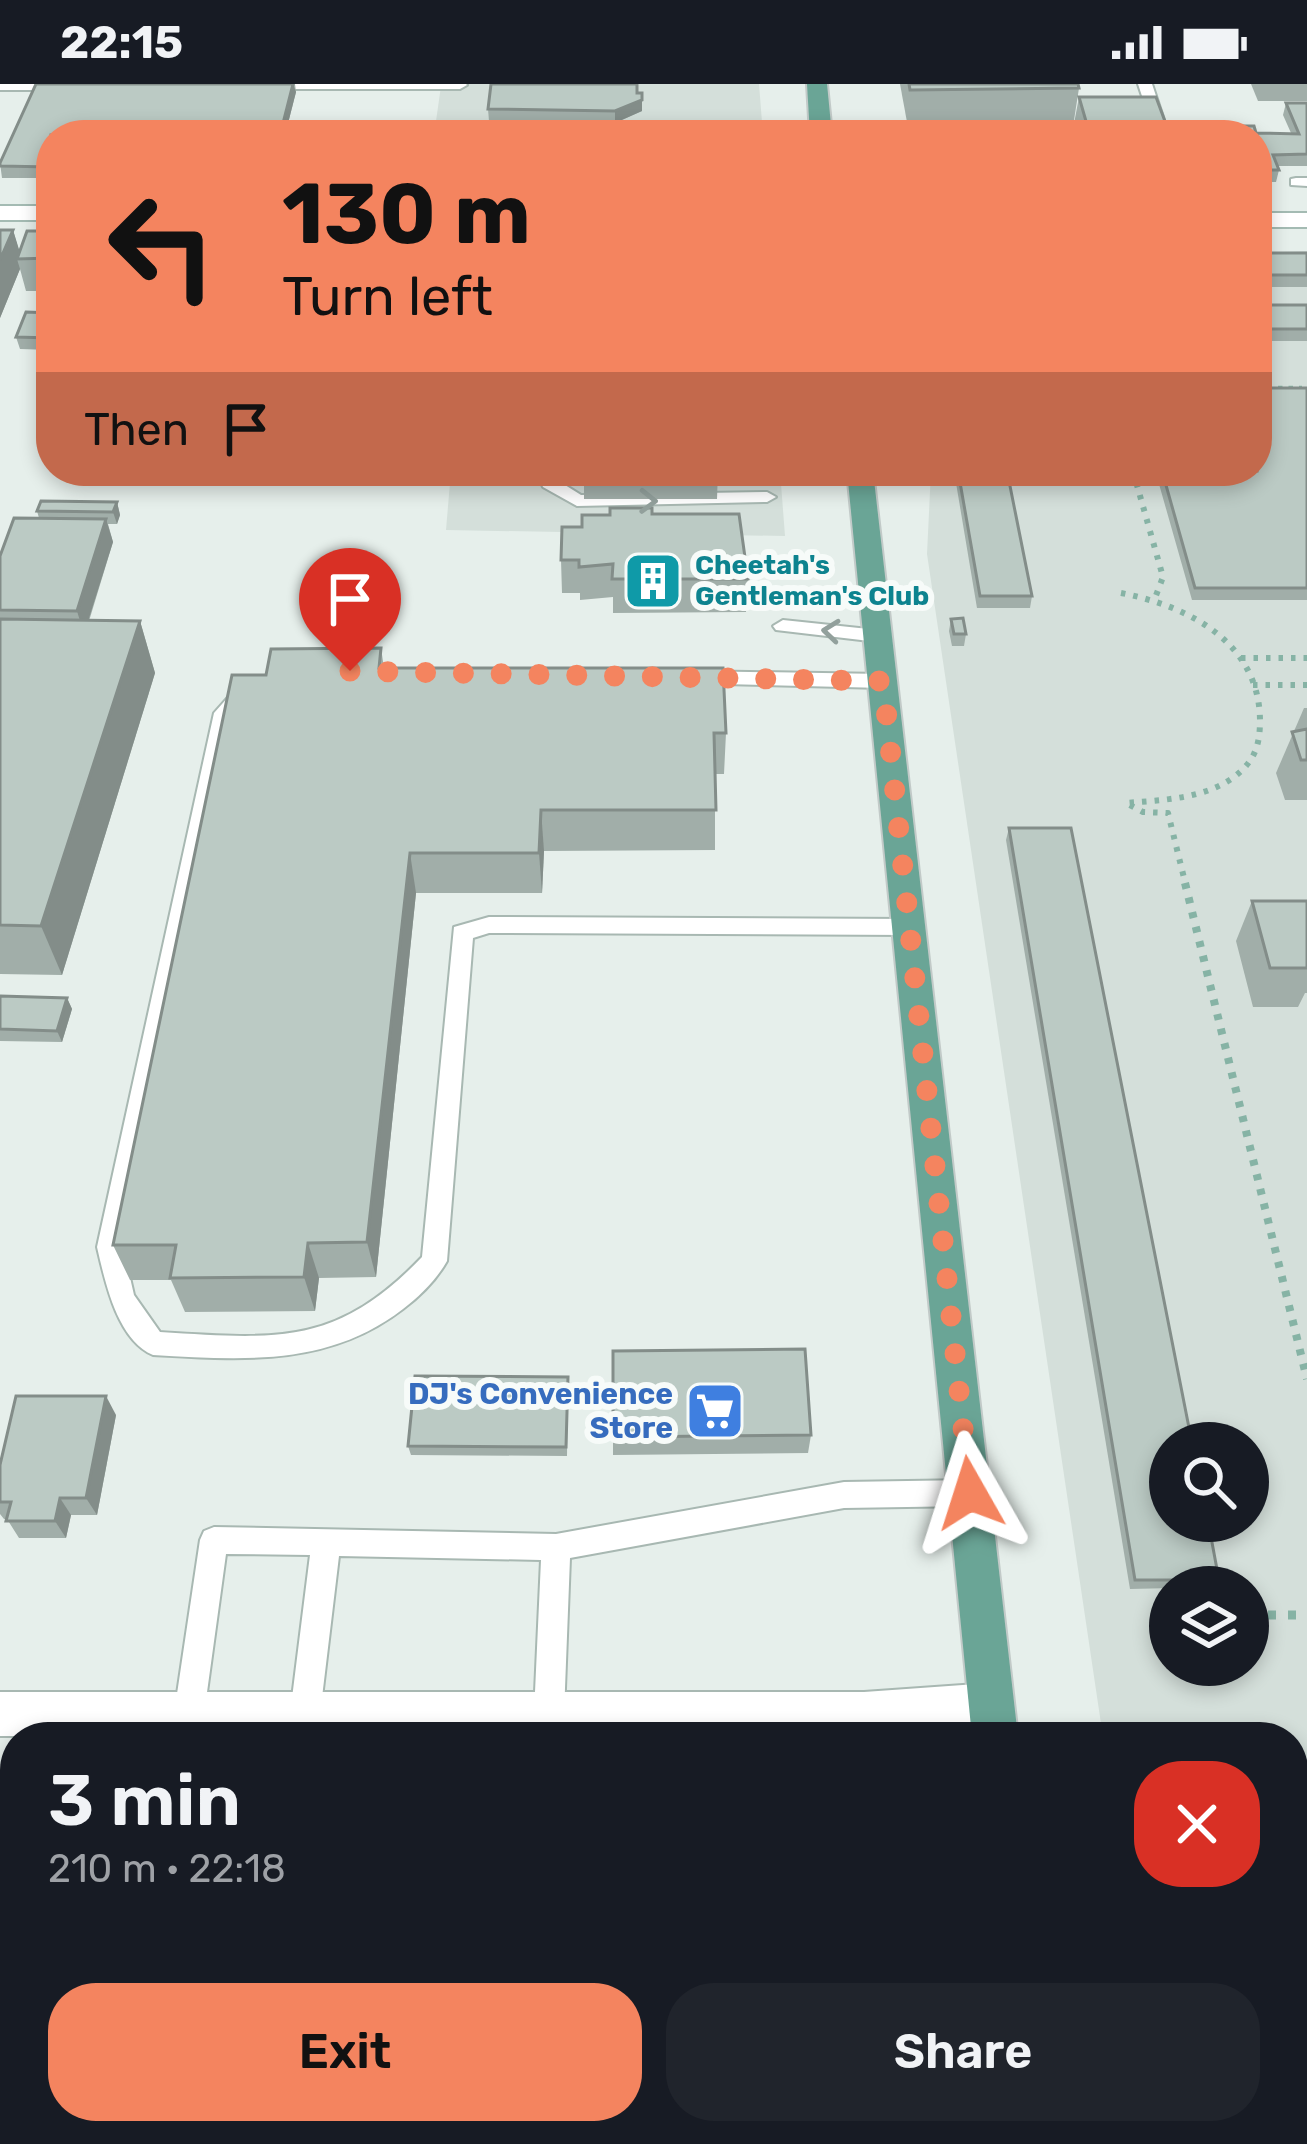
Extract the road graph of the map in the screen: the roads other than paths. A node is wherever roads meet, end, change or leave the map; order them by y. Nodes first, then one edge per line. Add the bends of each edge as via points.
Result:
1 (817, 84) edge
2 (1145, 84) edge
3 (255, 85) edge
4 (460, 85) edge
5 (0, 86) edge
6 (93, 86) edge
7 (820, 120) edge
8 (1157, 120) edge
9 (0, 213) edge
10 (36, 213) edge
11 (1272, 220) edge
12 (1307, 220) edge
13 (554, 486) edge
14 (862, 486) edge
15 (767, 497) dead end
16 (783, 626) dead end
17 (878, 636) junction
18 (671, 677) edge
19 (883, 681) junction
20 (267, 682) edge
21 (910, 927) junction
22 (970, 1493) junction
23 (326, 1543) junction
24 (556, 1547) junction
25 (0, 1714) edge
26 (189, 1714) junction
27 (305, 1714) junction
28 (549, 1714) junction
29 (993, 1721) edge

1 - 7 main road
2 - 8 lane
3 - 4 lane
5 - 6 lane
9 - 10 street
11 - 12 street
13 -> 15 lane via 577,501
14 - 17 main road
17 -> 16 lane
17 - 19 main road
18 - 19 lane
19 - 21 main road
20 - 21 lane via 247,689 224,713 110,1247 122,1299 153,1343 279,1351 357,1331 406,1295 434,1261 462,933 489,925
21 - 22 main road
22 - 24 lane via 844,1495
22 - 29 main road
23 - 24 lane
23 - 26 lane via 214,1540
23 - 27 lane
24 - 28 lane
25 - 26 street
26 - 27 street
27 - 28 street
28 - 29 street

